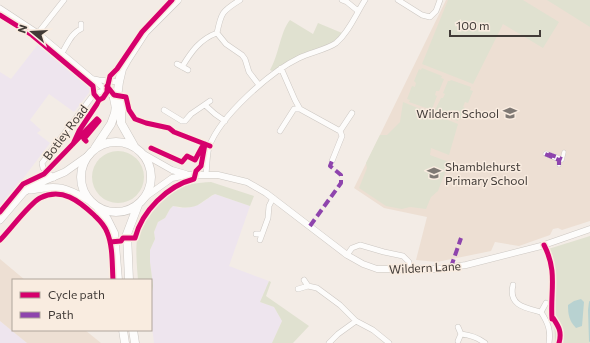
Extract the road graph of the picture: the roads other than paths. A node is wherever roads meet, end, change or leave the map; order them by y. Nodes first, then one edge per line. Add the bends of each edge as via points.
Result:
1 (64, 0) edge
2 (176, 0) edge
3 (240, 0) edge
4 (342, 0) edge
5 (365, 0) edge
6 (398, 0) edge
7 (440, 0) edge
8 (1, 11) edge
9 (358, 11) junction
10 (83, 28) dead end
11 (38, 33) junction
12 (217, 33) junction
13 (62, 53) junction
14 (281, 68) junction
15 (188, 70) dead end
16 (91, 78) junction
17 (119, 82) junction
18 (259, 85) junction
19 (105, 90) junction
20 (210, 101) dead end
21 (205, 105) junction
22 (300, 109) junction
23 (164, 110) dead end
24 (115, 113) junction
25 (352, 113) dead end
26 (225, 120) junction
27 (340, 130) junction
28 (280, 131) dead end
29 (134, 146) junction
30 (564, 152) dead end
31 (91, 153) junction
32 (142, 153) junction
33 (561, 160) dead end
34 (332, 161) dead end
35 (186, 174) junction
36 (206, 174) junction
37 (54, 178) junction
38 (26, 190) junction
39 (144, 198) junction
40 (273, 198) junction
41 (94, 204) junction
42 (138, 205) junction
43 (0, 220) edge
44 (590, 229) edge
45 (256, 234) dead end
46 (262, 234) junction
47 (260, 240) dead end
48 (347, 255) junction
49 (410, 269) junction
50 (118, 279) edge
51 (129, 279) edge
52 (304, 280) dead end
53 (513, 285) dead end
54 (308, 286) junction
55 (298, 289) dead end
56 (546, 303) dead end
57 (541, 312) junction
58 (356, 321) junction
59 (458, 327) dead end
60 (123, 331) edge
61 (133, 331) edge
62 (461, 334) junction
63 (458, 341) dead end
64 (125, 343) edge
65 (135, 343) edge
66 (329, 343) edge
67 (389, 343) edge
68 (485, 343) edge
69 (549, 343) edge

1 - 11 street
2 - 17 main road via 145,32 127,60
3 - 12 street via 224,11
4 - 9 street
5 - 9 street
6 - 7 street via 430,17 436,11
8 - 11 street
9 - 14 street via 346,32 336,43
10 - 13 street via 72,36
11 - 13 street
12 - 15 street via 203,40 192,50 180,66
12 - 18 street via 226,44 242,55 249,72
13 - 16 street
14 - 18 street
14 - 22 street
16 - 17 street
16 - 19 street
17 - 24 main road
17 - 29 main road via 121,124
18 - 26 street
19 - 24 street via 112,96
19 - 37 street, Botley Road via 94,94 42,163 43,168
20 - 21 street
21 - 23 street via 184,121
21 - 26 street
22 - 27 street
22 - 28 street via 294,109
24 - 31 main road via 111,124
25 - 27 street
26 - 36 street via 210,146
27 - 34 street via 342,136
29 - 31 main road via 124,142 113,142 103,144
29 - 32 main road
30 - 33 street
31 - 37 main road, Botley Road
31 - 41 main road via 81,179 87,196
32 - 35 street, Wildern Lane via 172,170
32 - 39 main road via 148,161 152,180
35 - 36 street, Wildern Lane
35 - 39 street, Wildern Lane via 172,178
36 - 40 street, Wildern Lane via 247,182
37 - 38 main road, Botley Road
38 - 41 main road via 55,187 70,190
38 - 43 main road, Botley Road
39 - 42 main road
40 - 46 street
40 - 48 street, Wildern Lane
41 - 42 main road via 107,211 118,212
41 - 50 main road via 107,218 114,232
42 - 51 main road via 127,234
44 - 49 street, Wildern Lane via 541,246 466,265 439,269
45 - 46 street
46 - 47 street
48 - 49 street, Wildern Lane via 377,269
48 - 49 street via 352,248 360,245 403,256 409,262
52 - 54 street
53 - 57 street via 512,295 516,302 527,309
54 - 55 street
54 - 58 street via 328,295
56 - 57 street
57 - 69 street via 551,333
58 - 66 street
58 - 67 street
59 - 62 street
60 - 64 main road
61 - 65 main road
62 - 63 street
62 - 68 street

